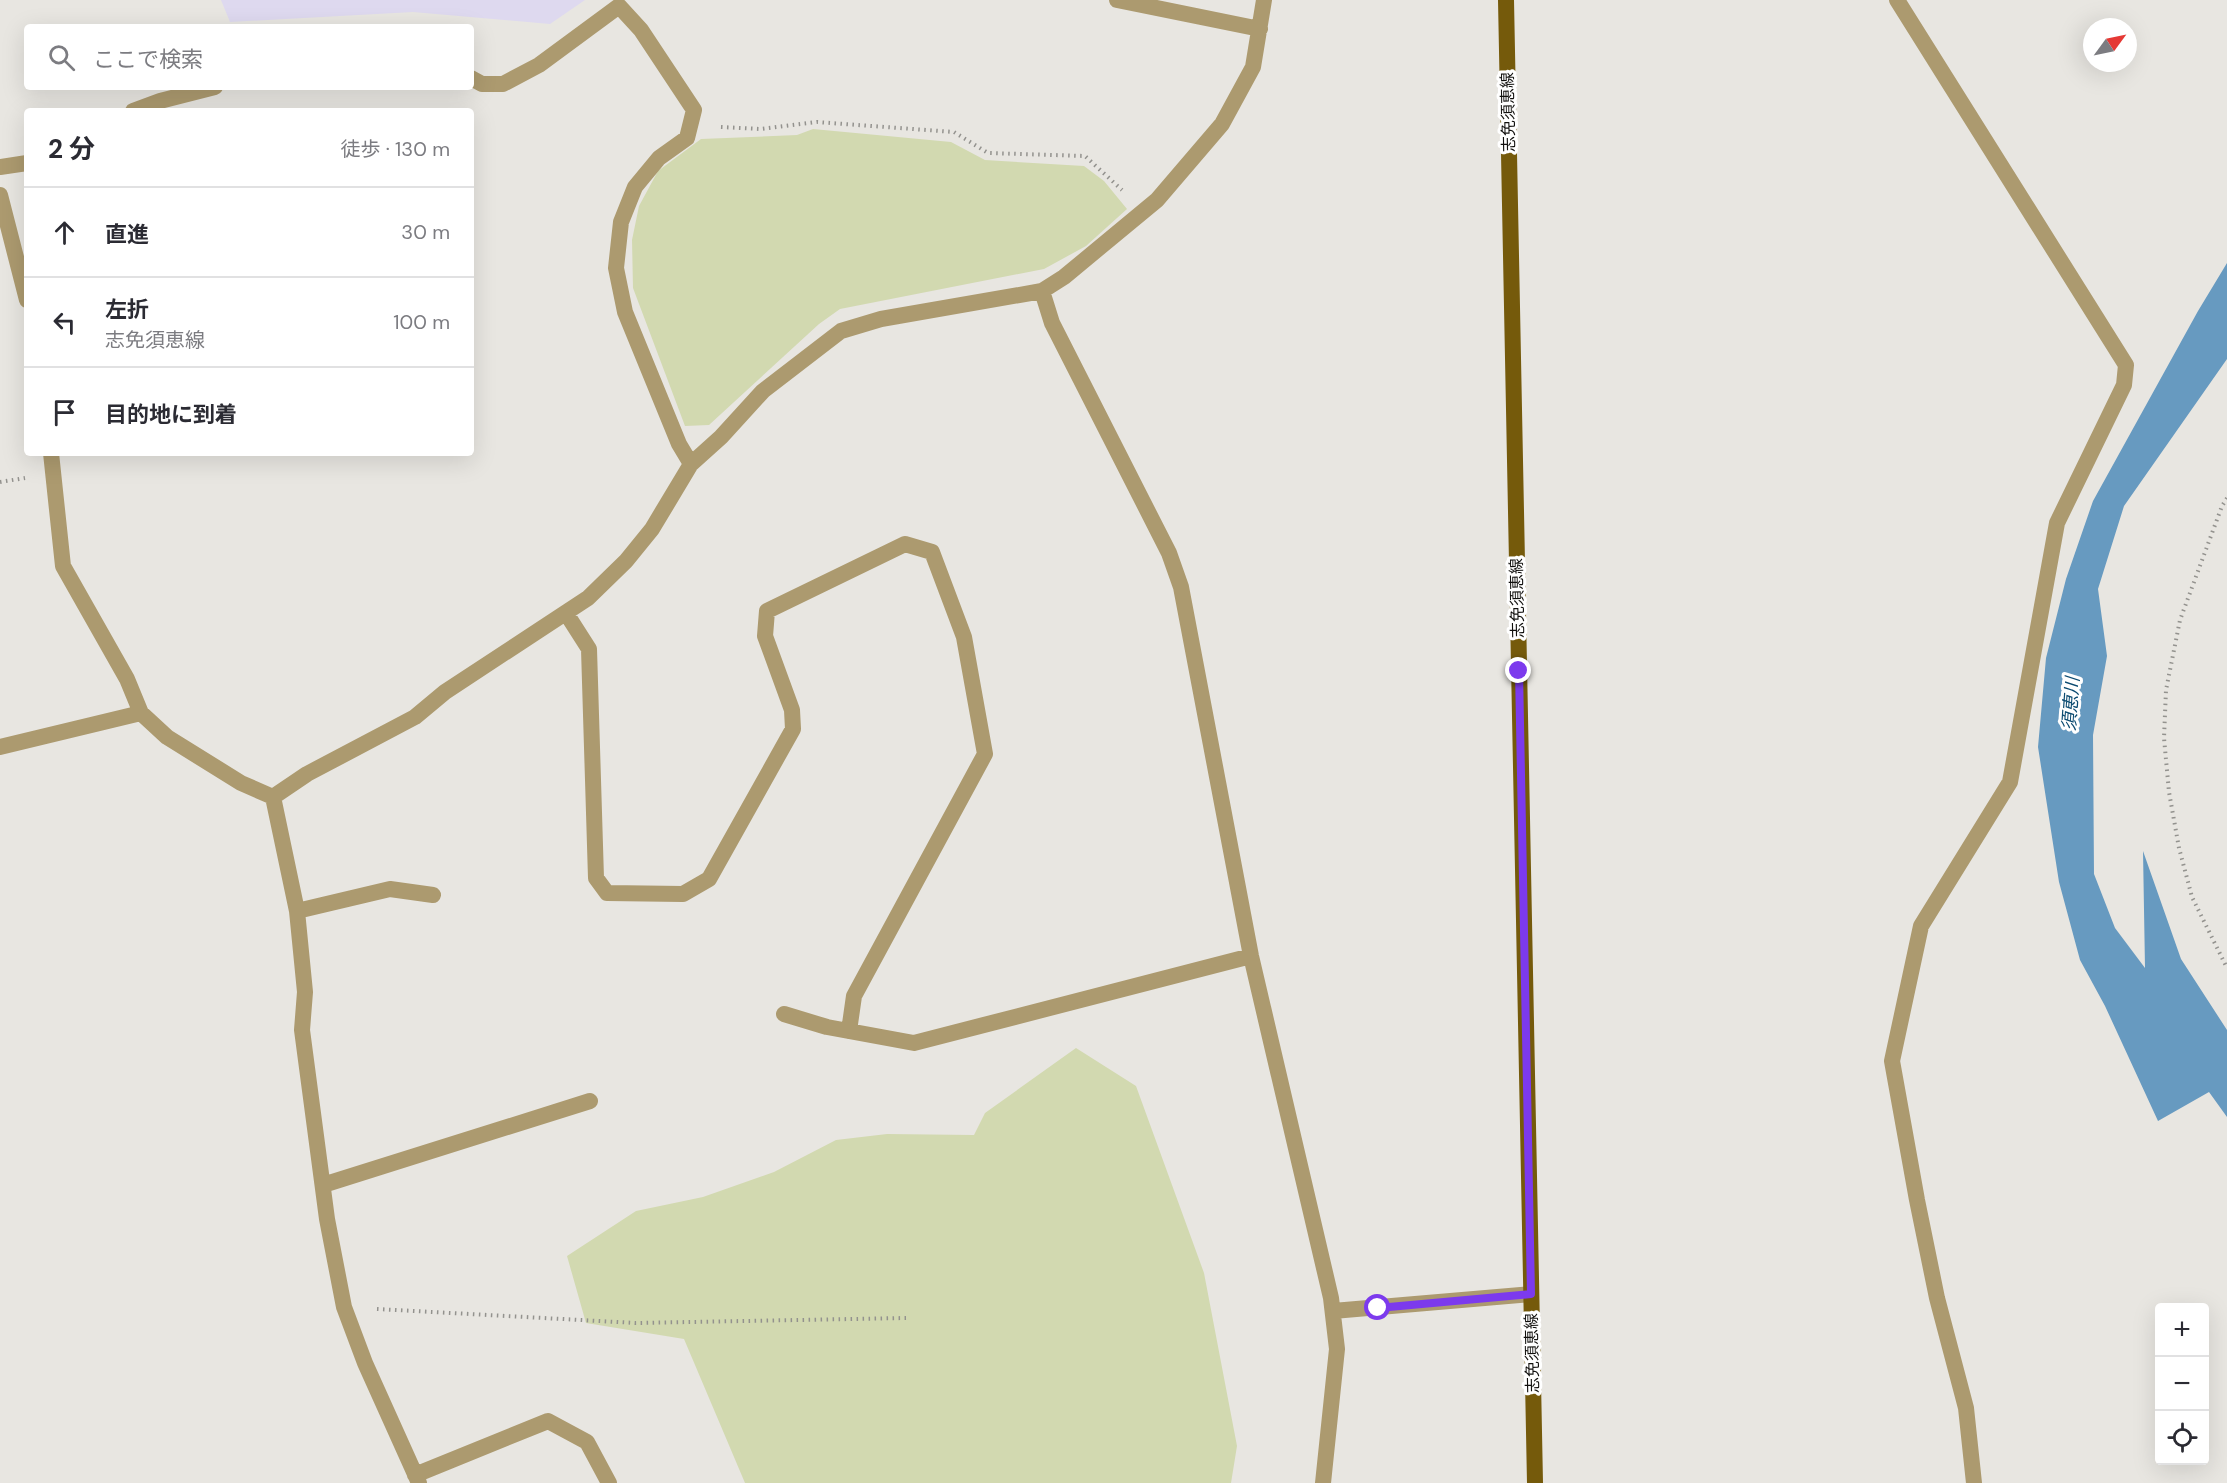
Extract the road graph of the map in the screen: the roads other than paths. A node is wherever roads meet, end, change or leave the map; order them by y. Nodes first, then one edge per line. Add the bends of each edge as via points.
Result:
1 (1117, 0) edge
2 (1264, 0) edge
3 (1506, 0) edge
4 (1897, 0) edge
5 (623, 3) edge
6 (1260, 29) junction
7 (474, 80) edge
8 (203, 90) edge
9 (141, 108) edge
10 (24, 163) edge
11 (0, 167) edge
12 (0, 195) edge
13 (24, 288) edge
14 (1042, 291) junction
15 (51, 456) edge
16 (691, 464) junction
17 (566, 613) junction
18 (141, 713) junction
19 (0, 747) edge
20 (273, 797) junction
21 (433, 895) dead end
22 (297, 911) junction
23 (1251, 956) junction
24 (784, 1014) dead end
25 (849, 1031) junction
26 (590, 1101) dead end
27 (322, 1185) junction
28 (1531, 1294) junction
29 (1333, 1311) junction
30 (417, 1479) edge
31 (609, 1483) edge
32 (1323, 1483) edge
33 (1535, 1483) edge
34 (1974, 1483) edge

1 - 6 street
2 - 6 street
3 - 28 main road, 志免須恵線
4 - 34 street via 2126,365 2124,385 2057,523 2010,782 1921,926 1893,1061 1937,1298 1966,1408
5 - 7 street via 539,65 503,84 482,84
5 - 16 street via 694,110 687,138 659,158 635,187 621,222 616,268 625,312 679,444
6 - 14 street via 1253,67 1222,124 1157,200
8 - 9 street
10 - 11 street
12 - 13 street
14 - 16 street via 881,319 841,331 763,391
14 - 23 street via 1052,323 1169,553 1181,587
15 - 18 street via 63,566 127,679
16 - 17 street via 652,530 626,561 588,598
17 - 20 street via 445,692 415,717 307,774
17 - 25 street via 589,649 596,878 607,893 683,894 709,879 793,729 792,710 765,636 767,611 905,544 932,552 964,637 985,754 854,996
18 - 19 street
18 - 20 street via 167,737 241,783
20 - 22 street
21 - 22 street via 390,889
22 - 27 street via 305,992 302,1030
23 - 25 street via 914,1043
23 - 29 street
24 - 25 street
26 - 27 street
27 - 30 street via 344,1307
28 - 29 street
28 - 33 main road, 志免須恵線
29 - 32 street via 1337,1349
30 - 31 street via 548,1421 587,1442

